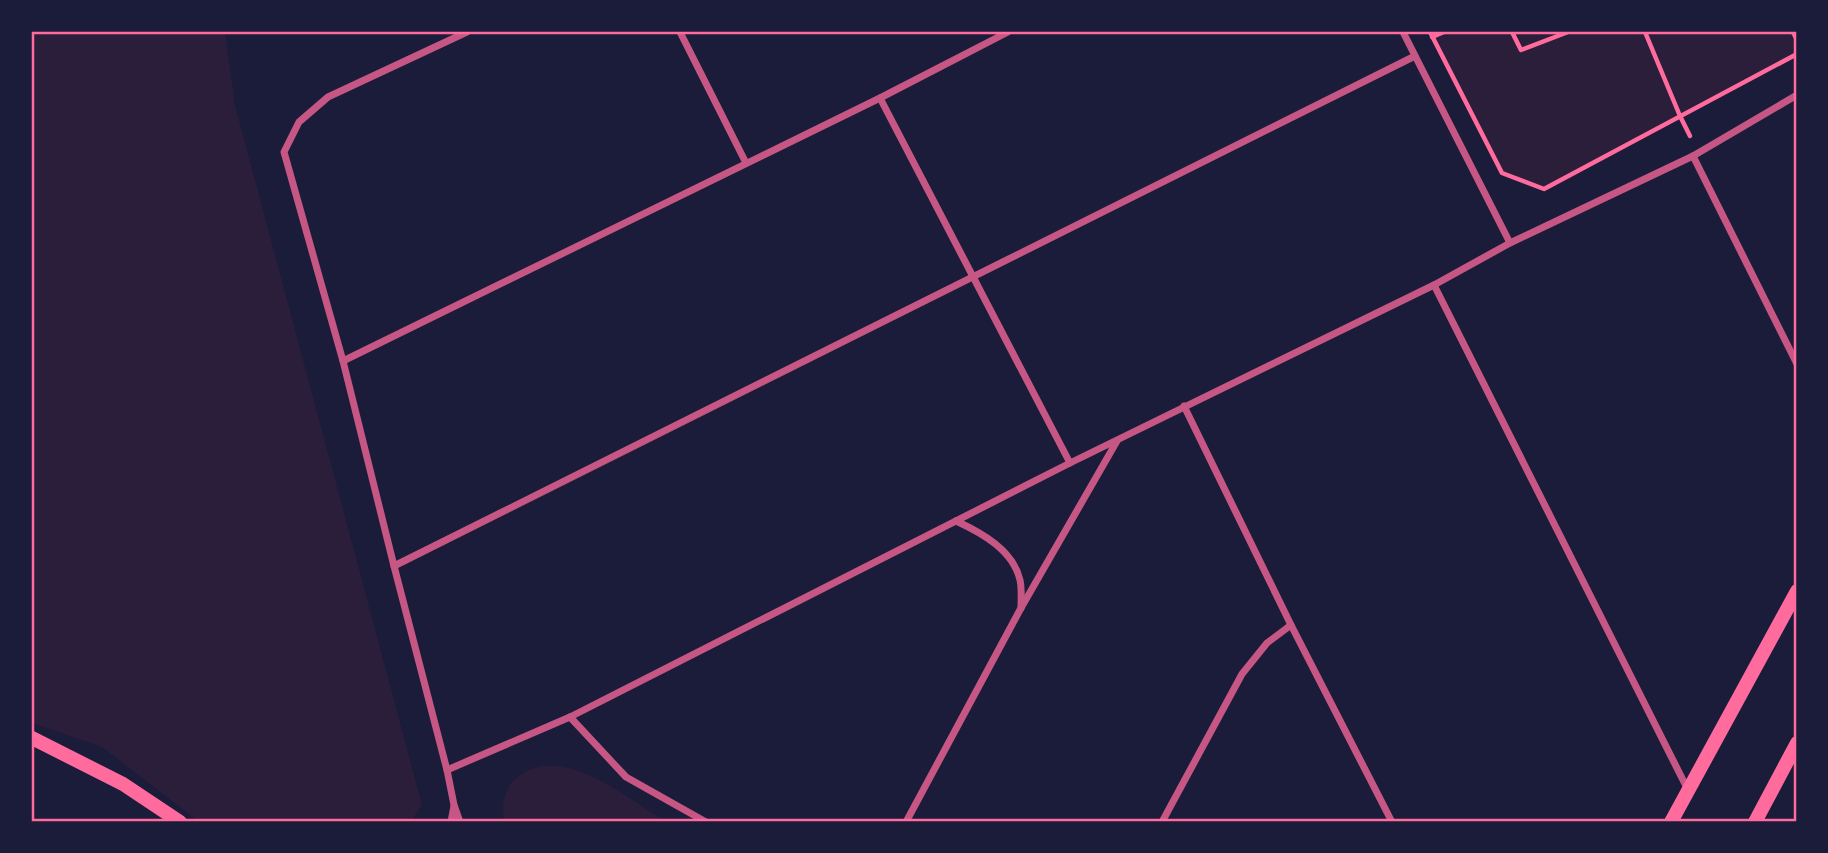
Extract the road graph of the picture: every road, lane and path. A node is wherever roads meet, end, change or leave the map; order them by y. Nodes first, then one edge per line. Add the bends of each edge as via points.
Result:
1 (467, 32) edge
2 (680, 32) edge
3 (1008, 32) edge
4 (1402, 32) edge
5 (1444, 32) edge
6 (1512, 32) edge
7 (1568, 32) edge
8 (1645, 32) edge
9 (1793, 32) edge
10 (1431, 34) edge
11 (1797, 40) edge
12 (1797, 54) edge
13 (1415, 56) junction
14 (1797, 95) edge
15 (880, 98) junction
16 (1680, 116) junction
17 (1696, 154) junction
18 (746, 163) junction
19 (1510, 243) junction
20 (972, 277) junction
21 (1434, 285) junction
22 (343, 361) junction
23 (1797, 363) edge
24 (1184, 406) junction
25 (1118, 440) junction
26 (1070, 463) junction
27 (956, 522) junction
28 (394, 566) junction
29 (1797, 591) edge
30 (1021, 608) junction
31 (1291, 625) junction
32 (570, 717) junction
33 (32, 738) edge
34 (1797, 743) edge
35 (447, 771) junction
36 (1688, 790) junction
37 (454, 805) junction
38 (180, 821) edge
39 (451, 821) edge
40 (460, 821) edge
41 (706, 821) edge
42 (906, 821) edge
43 (1162, 821) edge
44 (1392, 821) edge
45 (1671, 821) edge
46 (1755, 821) edge

1 - 22 street via 328,97 299,122 284,152
2 - 18 street
3 - 15 street
4 - 13 street
5 - 10 path
6 - 7 path via 1521,50
8 - 16 path
9 - 11 path
10 - 16 path via 1502,173 1544,189
12 - 16 path
13 - 19 street
13 - 20 street
14 - 17 street
15 - 18 street
15 - 20 street
16 - 17 path
17 - 19 street
17 - 23 street
18 - 22 street
19 - 21 street
20 - 26 street
20 - 28 street
21 - 24 street
21 - 36 street
22 - 28 street
24 - 25 street
24 - 31 street
25 - 26 street
25 - 30 street
26 - 27 street
27 - 30 street via 992,540 1010,559 1020,579
27 - 32 street
28 - 35 street
29 - 36 main road
30 - 42 street
31 - 43 street via 1267,643 1242,674
31 - 44 street
32 - 35 street
32 - 41 street via 626,777
33 - 38 main road via 123,784
34 - 46 main road
35 - 37 street
36 - 45 main road
37 - 39 street
37 - 40 street

